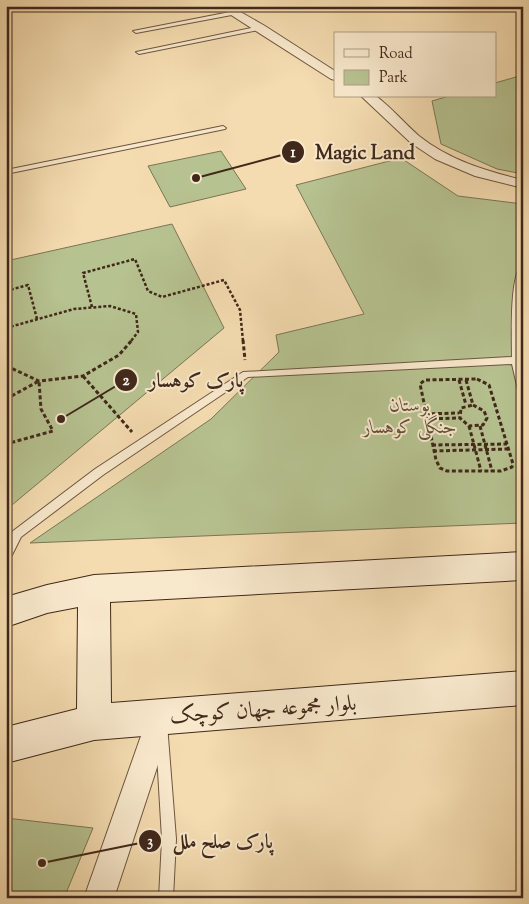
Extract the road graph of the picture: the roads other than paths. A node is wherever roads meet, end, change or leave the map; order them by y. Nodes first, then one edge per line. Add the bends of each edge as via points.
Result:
1 (222, 6) edge
2 (235, 13) junction
3 (261, 28) junction
4 (136, 31) dead end
5 (139, 52) dead end
6 (334, 75) edge
7 (370, 98) edge
8 (223, 128) dead end
9 (6, 172) edge
10 (523, 184) edge
11 (523, 267) edge
12 (519, 360) edge
13 (523, 390) edge
14 (6, 556) edge
15 (523, 566) edge
16 (94, 589) junction
17 (6, 612) edge
18 (523, 688) edge
19 (161, 716) junction
20 (94, 722) junction
21 (6, 745) edge
22 (99, 898) edge
23 (166, 898) edge

1 - 2 street
2 - 3 street
2 - 4 lane
3 - 5 lane
3 - 6 street
7 - 10 street via 416,140 446,160 490,177
8 - 9 lane
11 - 12 lane via 518,283
12 - 13 lane
12 - 14 lane via 246,374 99,472 17,534
15 - 16 main road
16 - 17 main road
16 - 20 main road
18 - 19 main road, بلوار مجموعه جهان کوچک
19 - 20 main road, بلوار مجموعه جهان کوچک
19 - 22 street
19 - 23 lane via 169,839
20 - 21 main road, بلوار مجموعه جهان کوچک

